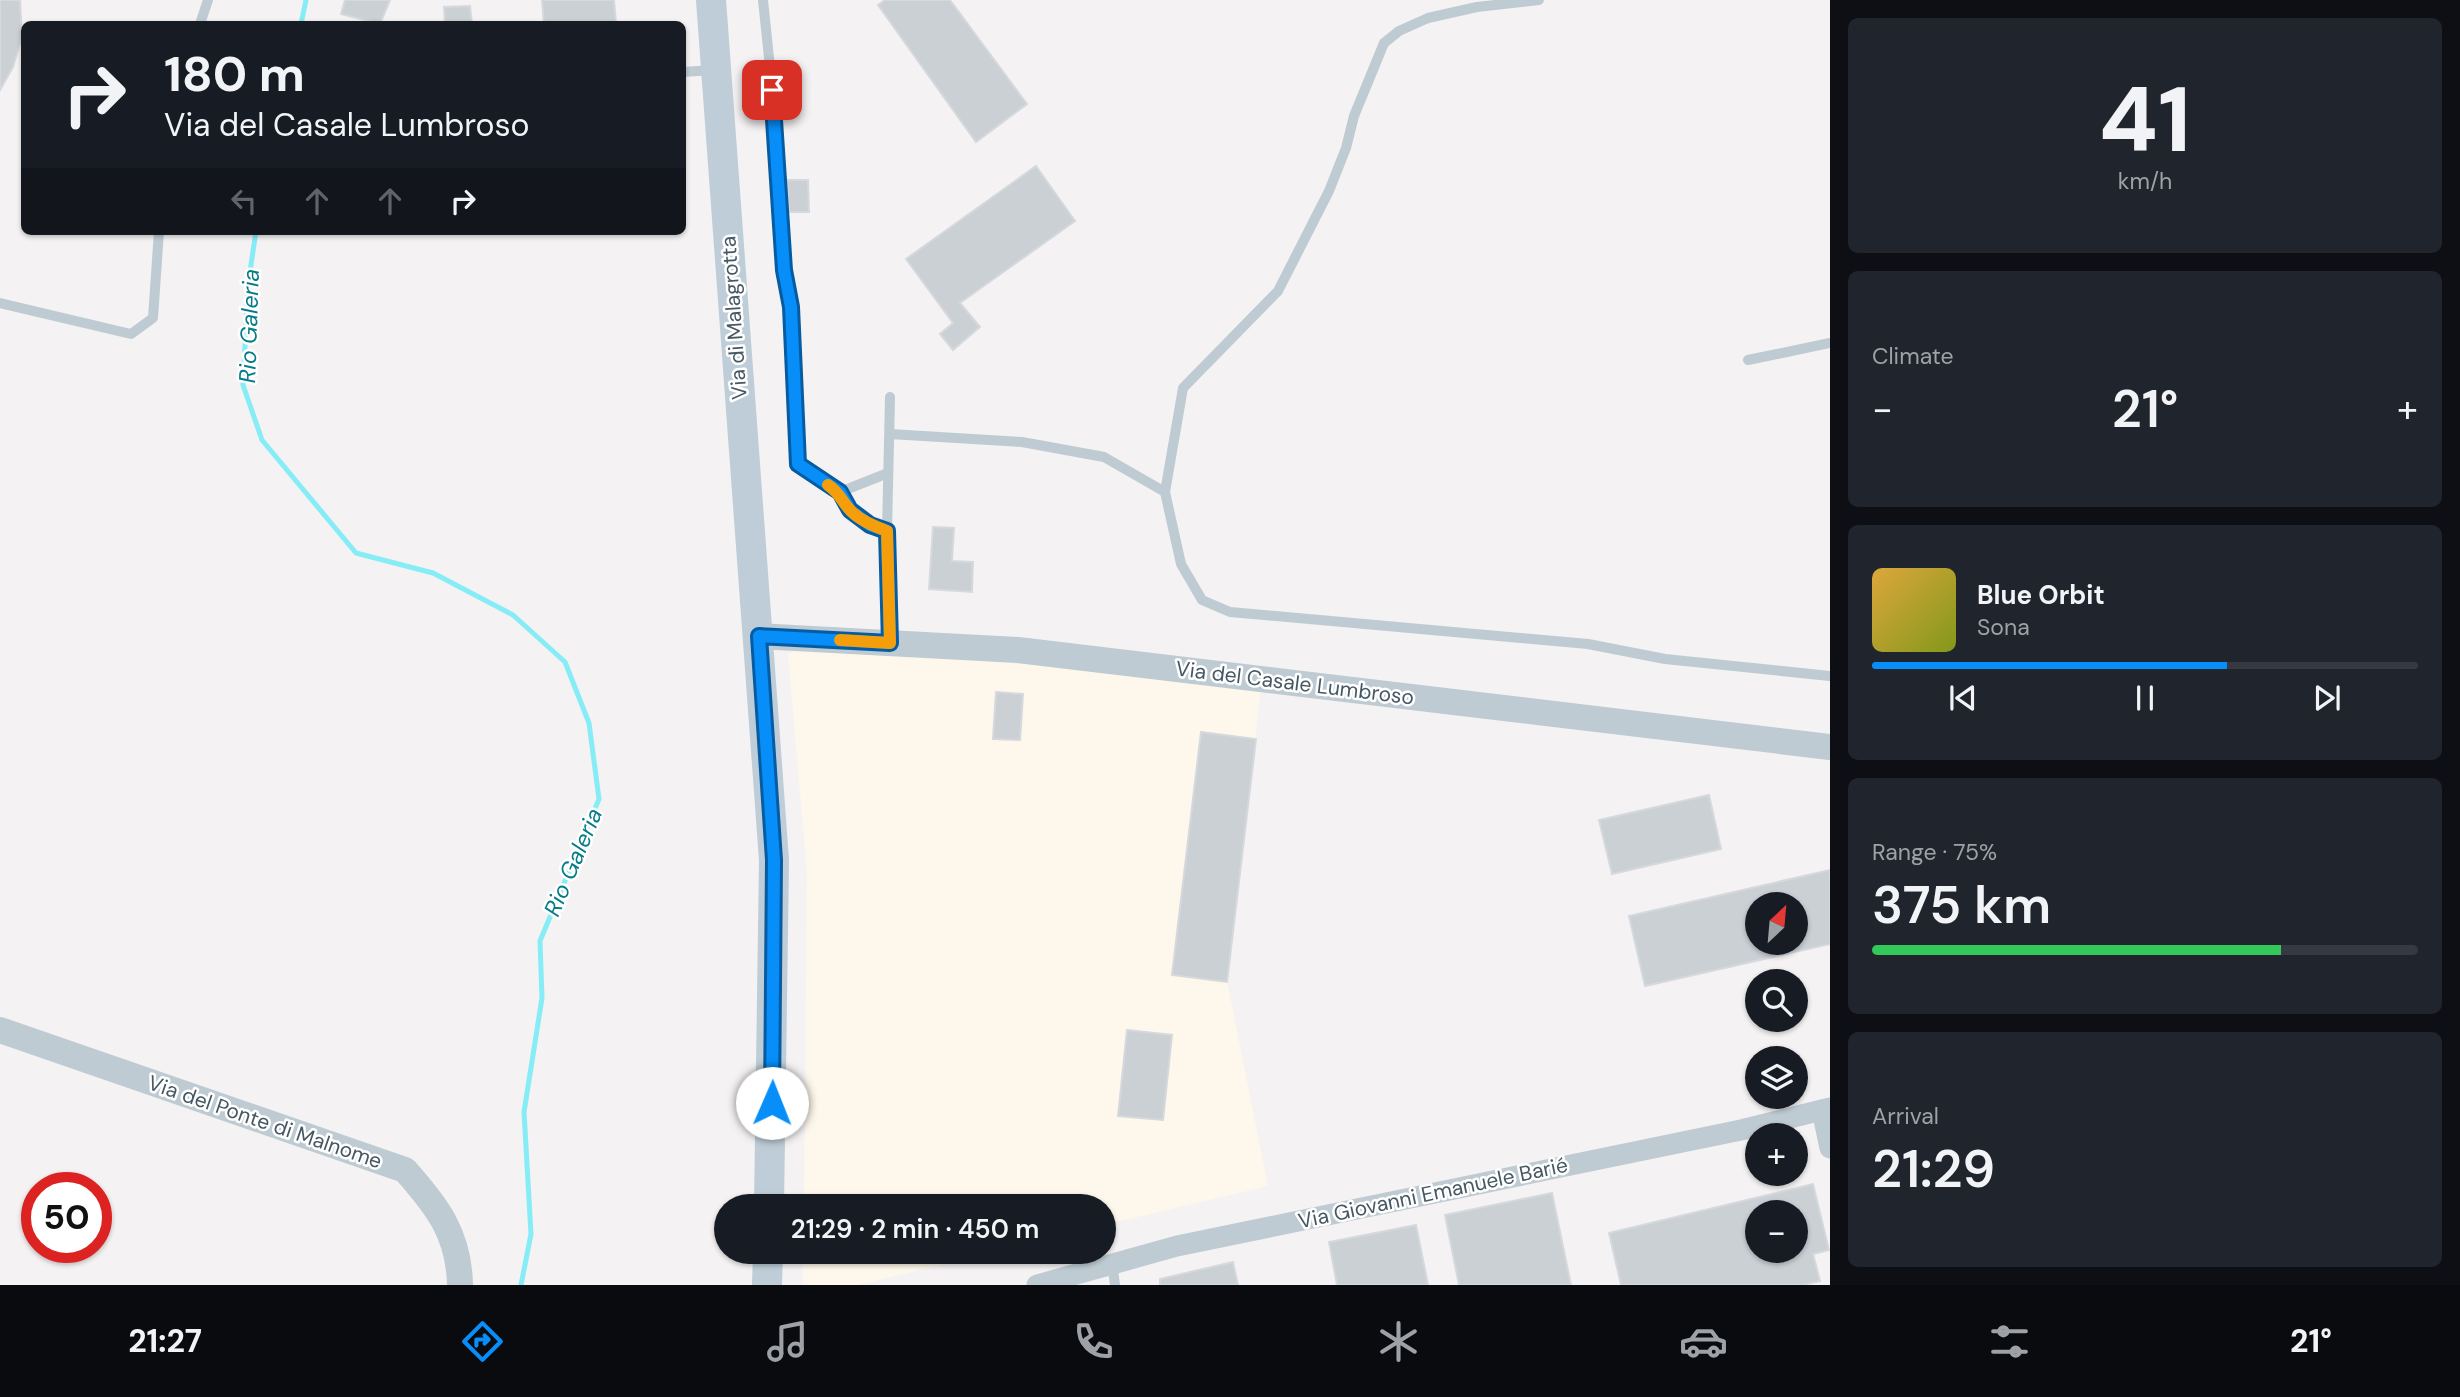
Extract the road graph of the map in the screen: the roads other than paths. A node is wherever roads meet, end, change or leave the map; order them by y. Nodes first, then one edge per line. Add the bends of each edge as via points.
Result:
1 (208, 0) edge
2 (711, 0) edge
3 (764, 0) edge
4 (1539, 0) edge
5 (201, 21) edge
6 (716, 70) junction
7 (686, 72) edge
8 (159, 235) edge
9 (0, 303) edge
10 (1830, 343) edge
11 (1748, 360) dead end
12 (890, 397) dead end
13 (890, 433) junction
14 (888, 473) junction
15 (840, 492) junction
16 (1165, 492) junction
17 (887, 531) junction
18 (759, 636) junction
19 (890, 643) junction
20 (1830, 676) edge
21 (1830, 747) edge
22 (0, 1030) edge
23 (1826, 1109) edge
24 (1830, 1148) edge
25 (769, 1194) edge
26 (1116, 1262) edge
27 (768, 1264) edge
28 (1109, 1264) edge
29 (1112, 1264) edge
30 (1048, 1283) edge
31 (460, 1285) edge
32 (767, 1285) edge
33 (1115, 1285) edge

1 - 5 lane
2 - 6 main road, Via di Malagrotta
3 - 15 lane via 784,270 791,307 798,464
4 - 16 lane via 1428,18 1384,43 1329,191 1278,291 1183,388
6 - 7 lane
6 - 18 main road, Via di Malagrotta
8 - 9 lane via 153,318 131,334
10 - 11 lane
12 - 13 lane
13 - 14 lane
13 - 16 lane via 1022,442 1104,457
14 - 15 lane
14 - 17 lane
15 - 17 lane via 850,510
16 - 20 lane via 1181,564 1202,600 1230,612 1588,644 1665,659
17 - 19 lane
18 - 19 street, Via del Casale Lumbroso
18 - 25 main road, Via di Malagrotta via 774,860
19 - 21 street, Via del Casale Lumbroso via 1062,655
22 - 31 street, Via del Ponte di Malnome via 405,1170 440,1209 460,1265
23 - 24 street
23 - 26 street, Via Giovanni Emanuele Barié
27 - 32 main road
28 - 30 street, Via Giovanni Emanuele Barié
29 - 33 lane

